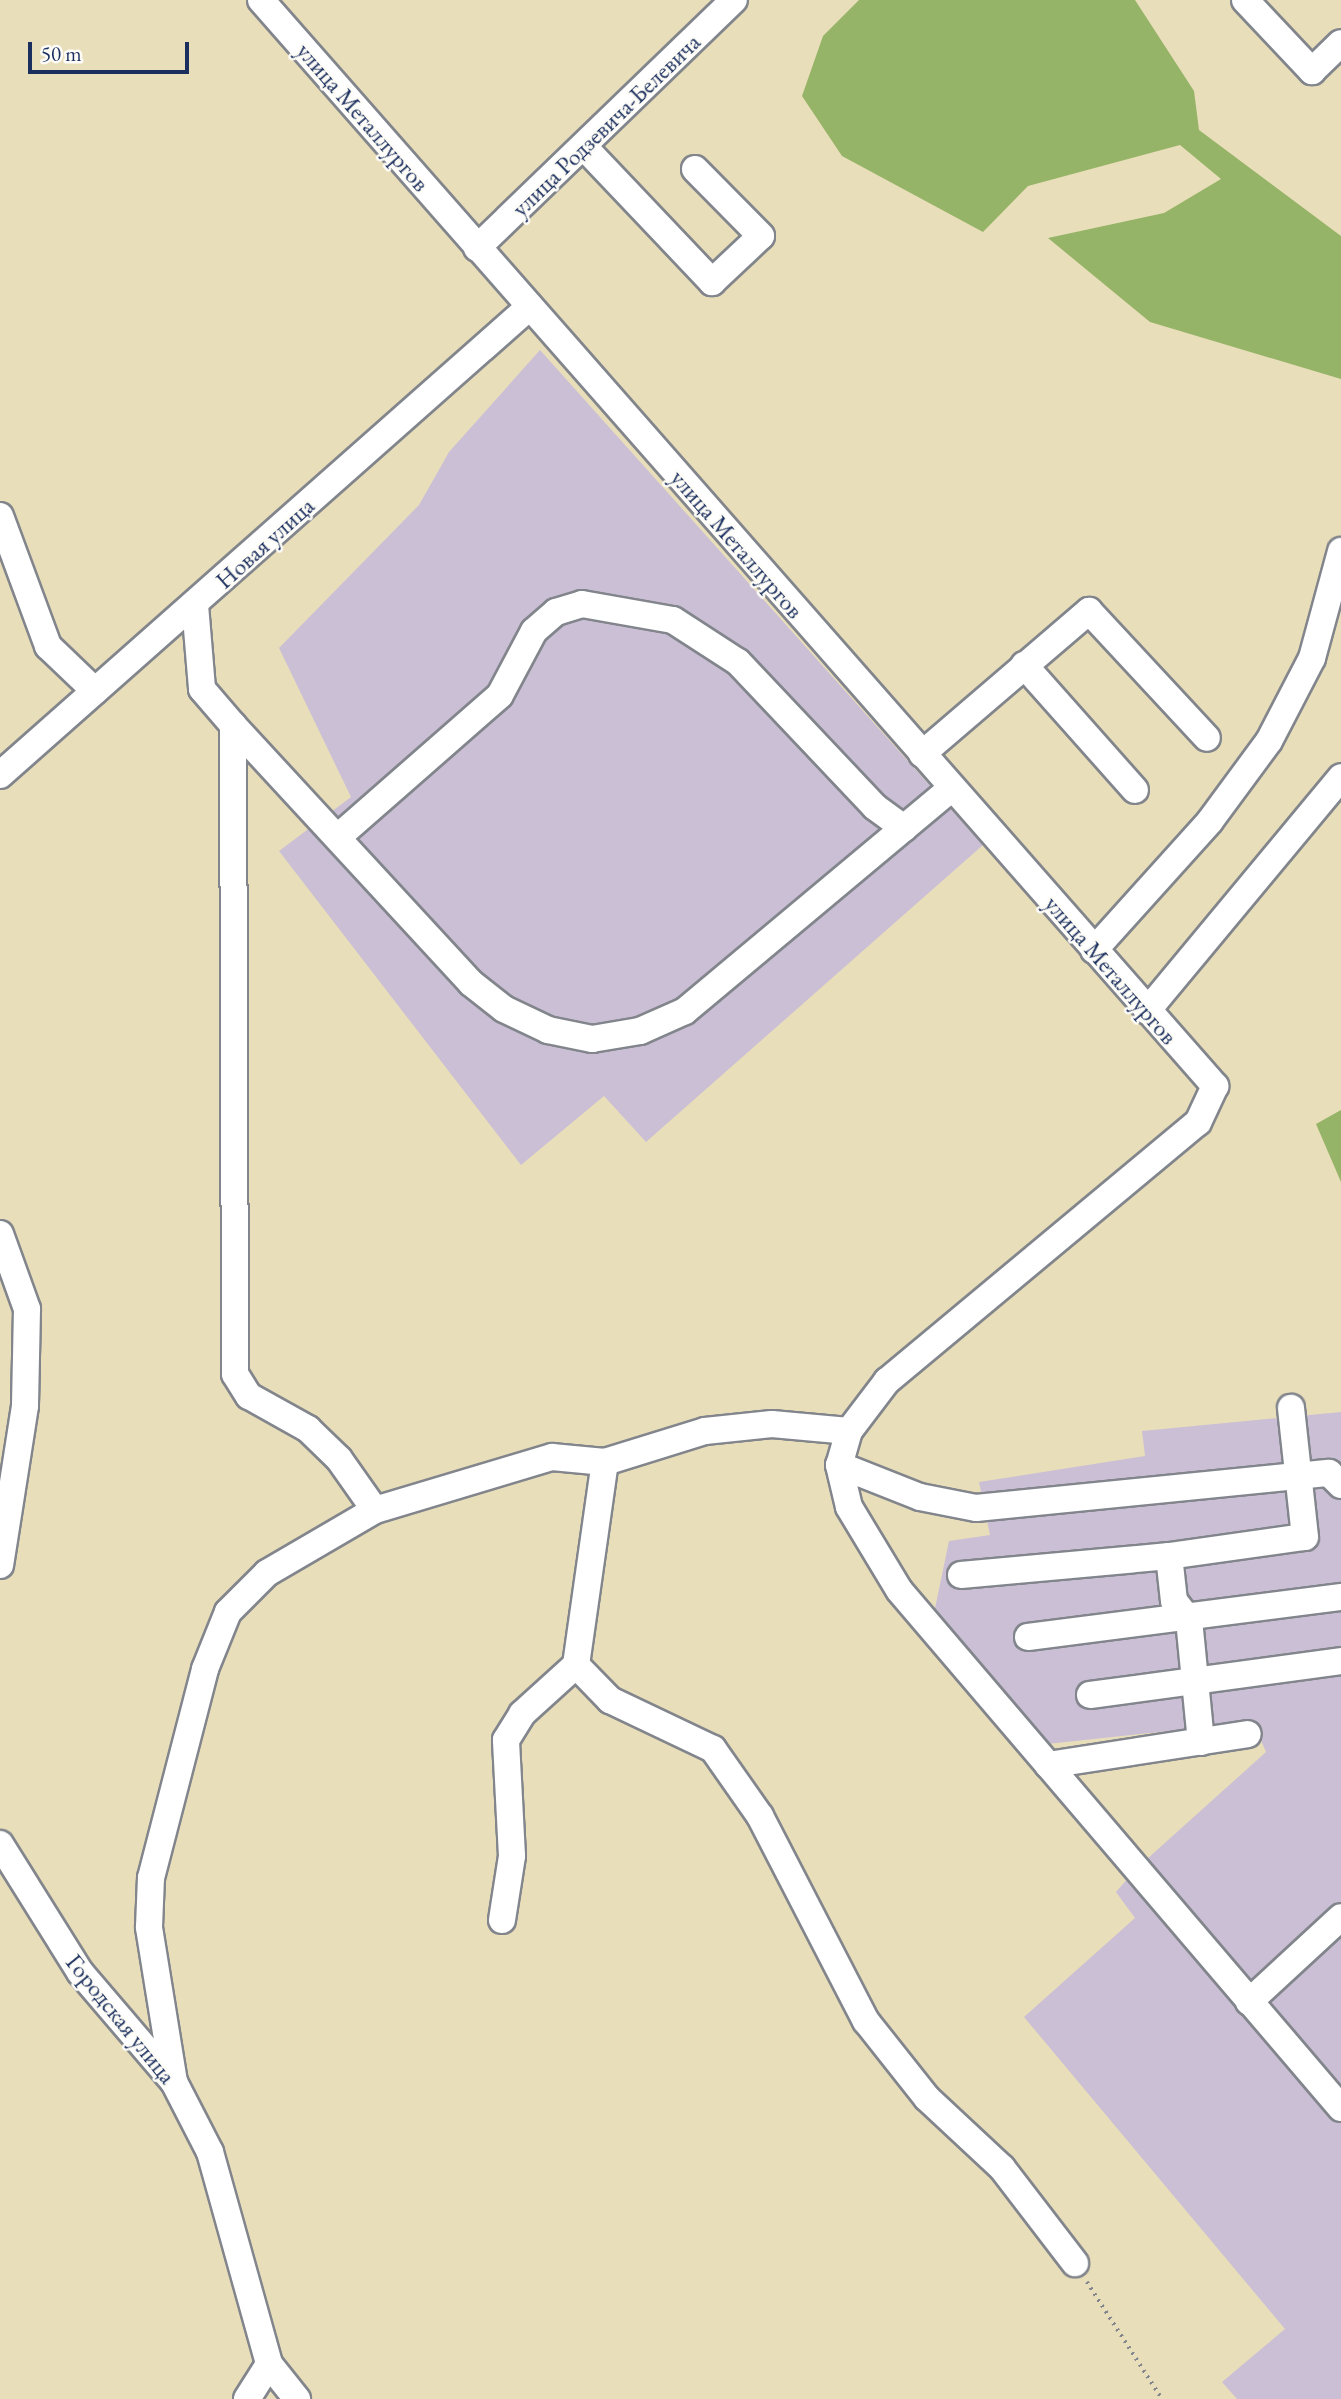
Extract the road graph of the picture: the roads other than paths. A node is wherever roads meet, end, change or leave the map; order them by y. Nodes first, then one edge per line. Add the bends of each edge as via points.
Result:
1 (261, 0) edge
2 (734, 0) edge
3 (1245, 0) edge
4 (1341, 43) edge
5 (585, 148) junction
6 (695, 169) dead end
7 (477, 248) junction
8 (528, 308) junction
9 (0, 516) edge
10 (1341, 551) edge
11 (195, 606) junction
12 (1024, 665) junction
13 (95, 691) junction
14 (233, 725) junction
15 (1208, 738) dead end
16 (922, 754) junction
17 (0, 775) edge
18 (1341, 777) edge
19 (952, 788) junction
20 (1135, 790) dead end
21 (904, 828) junction
22 (338, 837) junction
23 (1094, 950) junction
24 (1147, 1011) junction
25 (0, 1234) edge
26 (1291, 1408) dead end
27 (849, 1431) junction
28 (605, 1462) junction
29 (839, 1465) junction
30 (1299, 1476) junction
31 (1341, 1485) edge
32 (375, 1510) junction
33 (1169, 1556) junction
34 (0, 1565) edge
35 (961, 1575) dead end
36 (1341, 1597) edge
37 (1189, 1620) junction
38 (1028, 1637) dead end
39 (1341, 1661) edge
40 (576, 1665) junction
41 (1195, 1682) junction
42 (1090, 1695) dead end
43 (1248, 1734) dead end
44 (1201, 1742) junction
45 (1048, 1765) junction
46 (0, 1844) edge
47 (1341, 1917) edge
48 (502, 1920) dead end
49 (1250, 2002) junction
50 (174, 2082) junction
51 (1341, 2108) edge
52 (1075, 2263) road end
53 (269, 2364) junction
54 (247, 2399) edge
55 (297, 2399) edge

1 - 7 street, улица Металлургов
2 - 5 street, улица Родзевича-Белевича
3 - 4 street via 1312,71
5 - 6 street via 712,282 761,236
5 - 7 street, улица Родзевича-Белевича
7 - 8 street, улица Металлургов
8 - 11 street, Новая улица
8 - 16 street, улица Металлургов
9 - 13 street via 48,646
10 - 23 street via 1312,658 1269,741 1210,821
11 - 13 street, Новая улица
11 - 14 street via 202,689
12 - 15 street via 1089,611
12 - 16 street
12 - 20 street
13 - 17 street, Новая улица
14 - 22 street
14 - 32 street via 235,1374 249,1396 308,1429 340,1459
16 - 19 street, улица Металлургов
18 - 24 street via 1214,922
19 - 21 street
19 - 23 street, улица Металлургов
21 - 22 street via 685,1011 640,1031 592,1039 548,1030 504,1009 471,984
21 - 22 street via 875,807 738,662 673,620 582,604 556,612 534,631 500,695
23 - 24 street, улица Металлургов
24 - 27 street, улица Металлургов via 1215,1086 1198,1122 887,1381
25 - 34 street via 27,1309 25,1406
26 - 30 street
27 - 28 street via 772,1424 705,1431
27 - 29 street
28 - 32 street via 552,1457
28 - 40 street
29 - 30 street via 920,1497 976,1508
29 - 45 street via 849,1507 899,1590
30 - 31 street via 1329,1473
30 - 33 street via 1305,1536
32 - 50 street via 267,1573 228,1612 205,1669 151,1878 149,1927
33 - 35 street
33 - 37 street via 1174,1601
36 - 37 street
37 - 38 street
37 - 41 street
39 - 41 street
40 - 48 street via 522,1714 506,1740 512,1856
40 - 52 street via 610,1700 713,1749 760,1816 866,2021 927,2098 1002,2168
41 - 42 street
41 - 44 street
43 - 44 street
44 - 45 street
45 - 49 street
46 - 50 street, Городская улица via 80,1972
47 - 49 street
49 - 51 street
50 - 53 street, Городская улица via 210,2152
53 - 54 street
53 - 55 street

